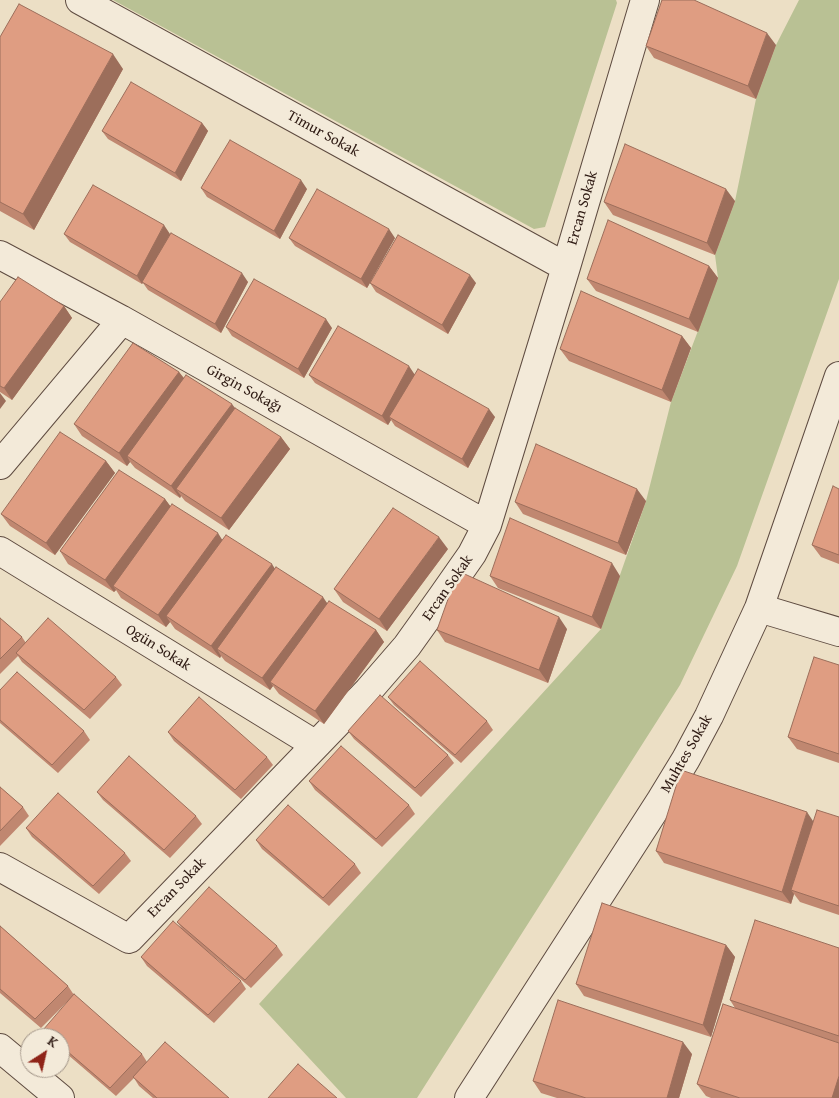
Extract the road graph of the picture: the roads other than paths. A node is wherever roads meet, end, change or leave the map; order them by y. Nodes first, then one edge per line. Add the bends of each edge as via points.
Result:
1 (80, 0) edge
2 (645, 0) edge
3 (0, 254) edge
4 (566, 267) junction
5 (122, 320) junction
6 (839, 376) edge
7 (0, 465) edge
8 (487, 525) junction
9 (0, 551) edge
10 (759, 608) junction
11 (839, 632) edge
12 (316, 745) junction
13 (0, 867) edge
14 (0, 1048) edge
15 (60, 1098) edge
16 (469, 1098) edge

1 - 4 street, Timur Sokak
2 - 4 street, Ercan Sokak
3 - 5 street, Girgin Sokağı
4 - 8 street, Ercan Sokak
5 - 7 street
5 - 8 street, Girgin Sokağı
6 - 10 street, Muhtes Sokak
8 - 12 street, Ercan Sokak via 472,554 406,646
9 - 12 street, Ogün Sokak
10 - 11 street
10 - 16 street, Muhtes Sokak via 686,759
12 - 13 street, Ercan Sokak via 129,939
14 - 15 street

